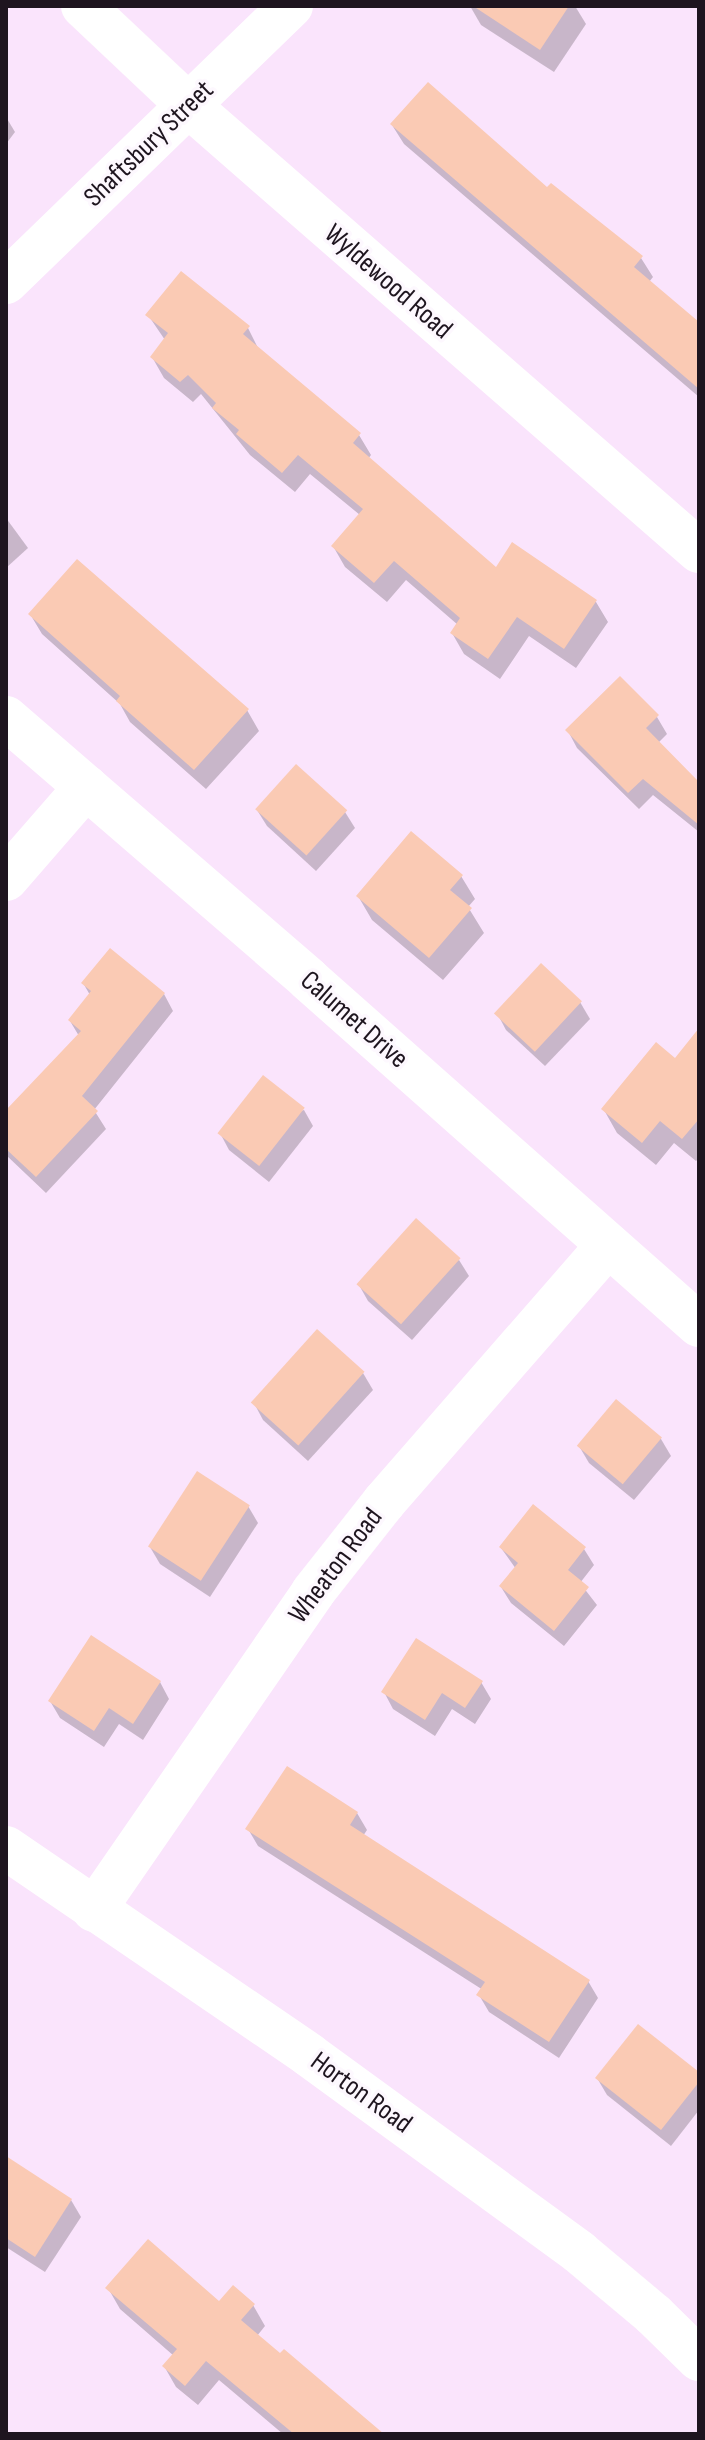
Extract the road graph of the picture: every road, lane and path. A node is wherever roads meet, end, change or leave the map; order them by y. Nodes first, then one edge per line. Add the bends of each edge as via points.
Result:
1 (83, 6) edge
2 (291, 6) edge
3 (189, 106) junction
4 (6, 282) edge
5 (699, 551) edge
6 (6, 718) edge
7 (86, 787) junction
8 (6, 879) edge
9 (608, 1245) junction
10 (699, 1325) edge
11 (6, 1848) edge
12 (94, 1910) junction
13 (699, 2359) edge

1 - 3 street, Wyldewood Road
2 - 3 street, Shaftsbury Street
3 - 4 street, Shaftsbury Street
3 - 5 street, Wyldewood Road
6 - 7 street, Calumet Drive
7 - 8 street
7 - 9 street, Calumet Drive
9 - 10 street, Calumet Drive
9 - 12 street, Wheaton Road via 384,1502 313,1592
11 - 12 street, Horton Road
12 - 13 street, Horton Road via 309,2055 579,2252

